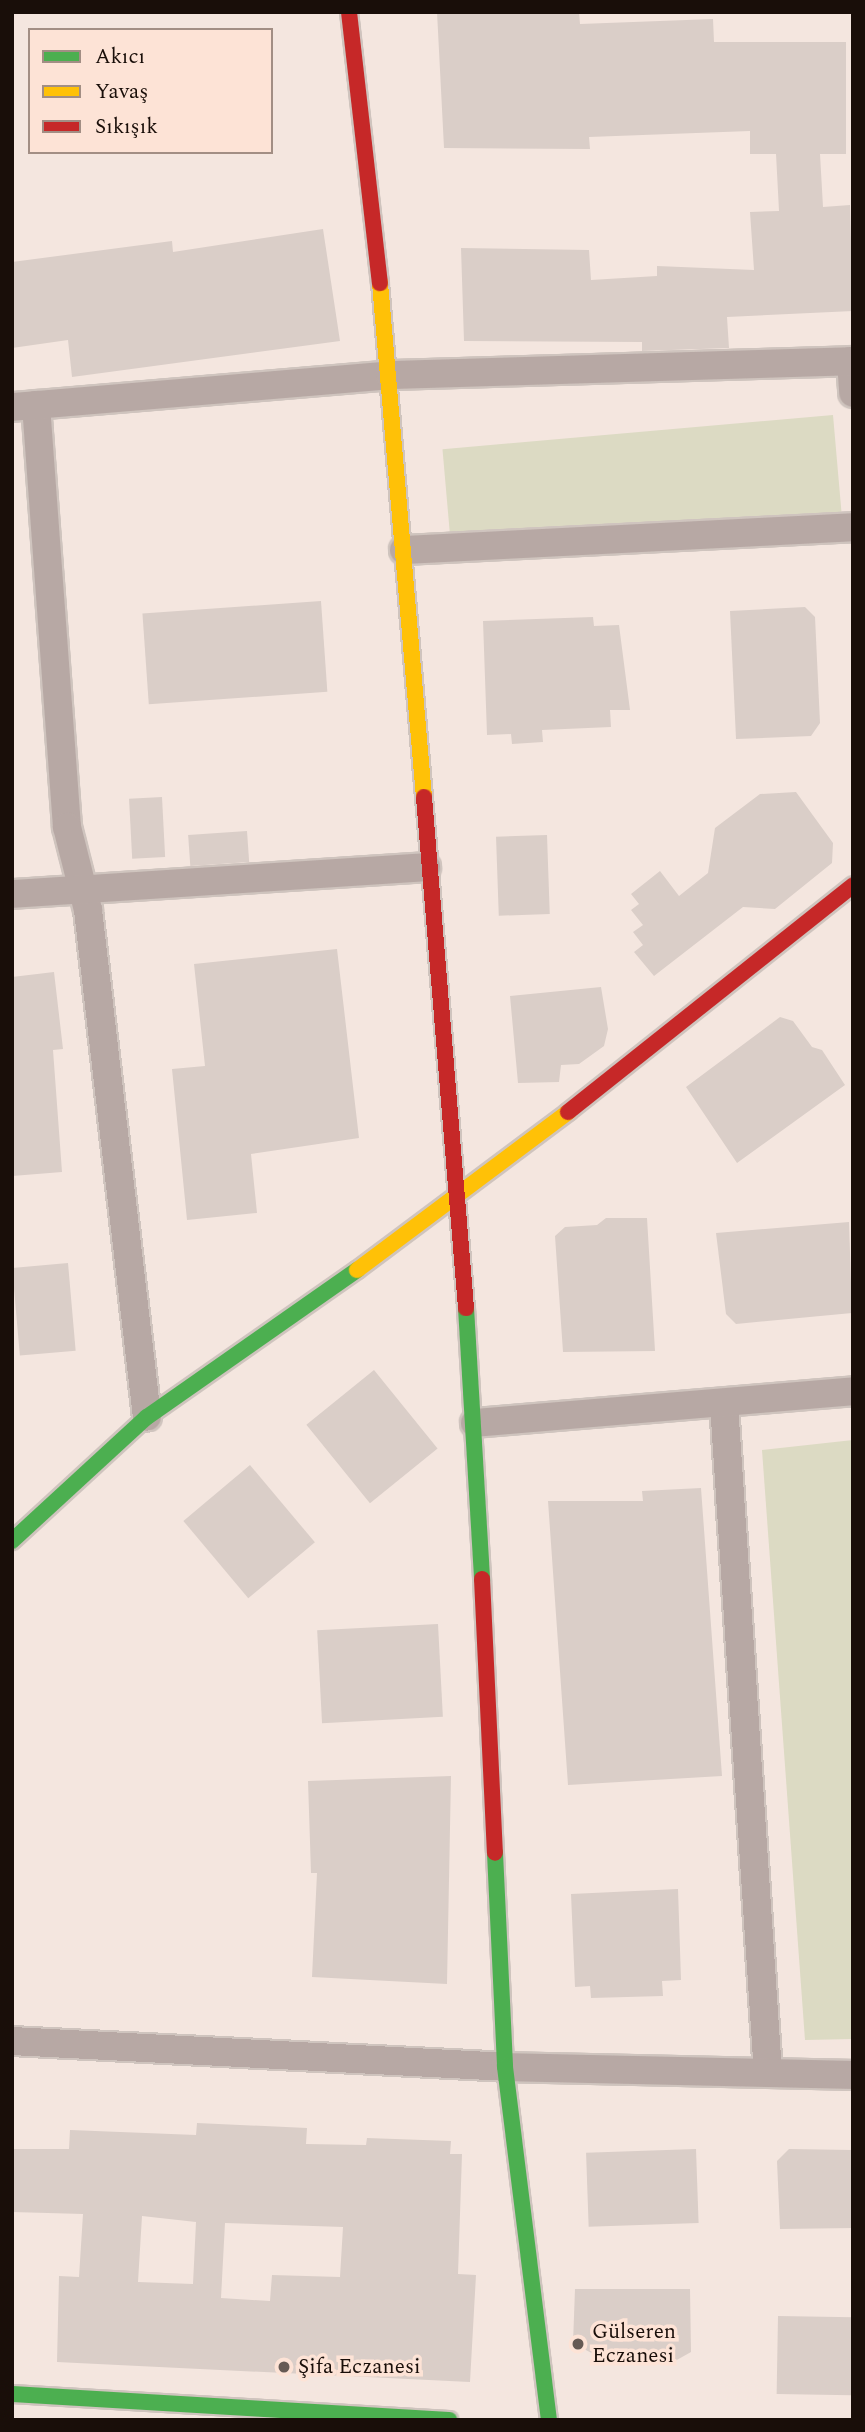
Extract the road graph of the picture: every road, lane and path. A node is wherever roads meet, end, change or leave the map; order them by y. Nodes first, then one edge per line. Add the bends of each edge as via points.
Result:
1 (349, 12) edge
2 (852, 361) edge
3 (390, 375) junction
4 (853, 393) edge
5 (24, 406) edge
6 (853, 527) edge
7 (404, 550) junction
8 (426, 867) junction
9 (853, 885) edge
10 (83, 889) junction
11 (12, 894) edge
12 (454, 1202) junction
13 (853, 1391) edge
14 (723, 1404) junction
15 (147, 1417) junction
16 (475, 1423) junction
17 (12, 1541) edge
18 (12, 2041) edge
19 (505, 2067) junction
20 (768, 2073) junction
21 (853, 2075) edge
22 (12, 2394) edge
23 (449, 2420) edge
24 (549, 2420) edge

1 - 3 street
2 - 3 street
2 - 4 street
3 - 5 street
3 - 7 street
5 - 10 street via 67,827
6 - 7 street
7 - 8 street
8 - 10 street
8 - 12 street
9 - 12 street
10 - 11 street
10 - 15 street
12 - 15 street
12 - 16 street
13 - 14 street
14 - 16 street
14 - 20 street
15 - 17 street
16 - 19 street
18 - 19 street
19 - 20 street
19 - 24 street
20 - 21 street
22 - 23 street

